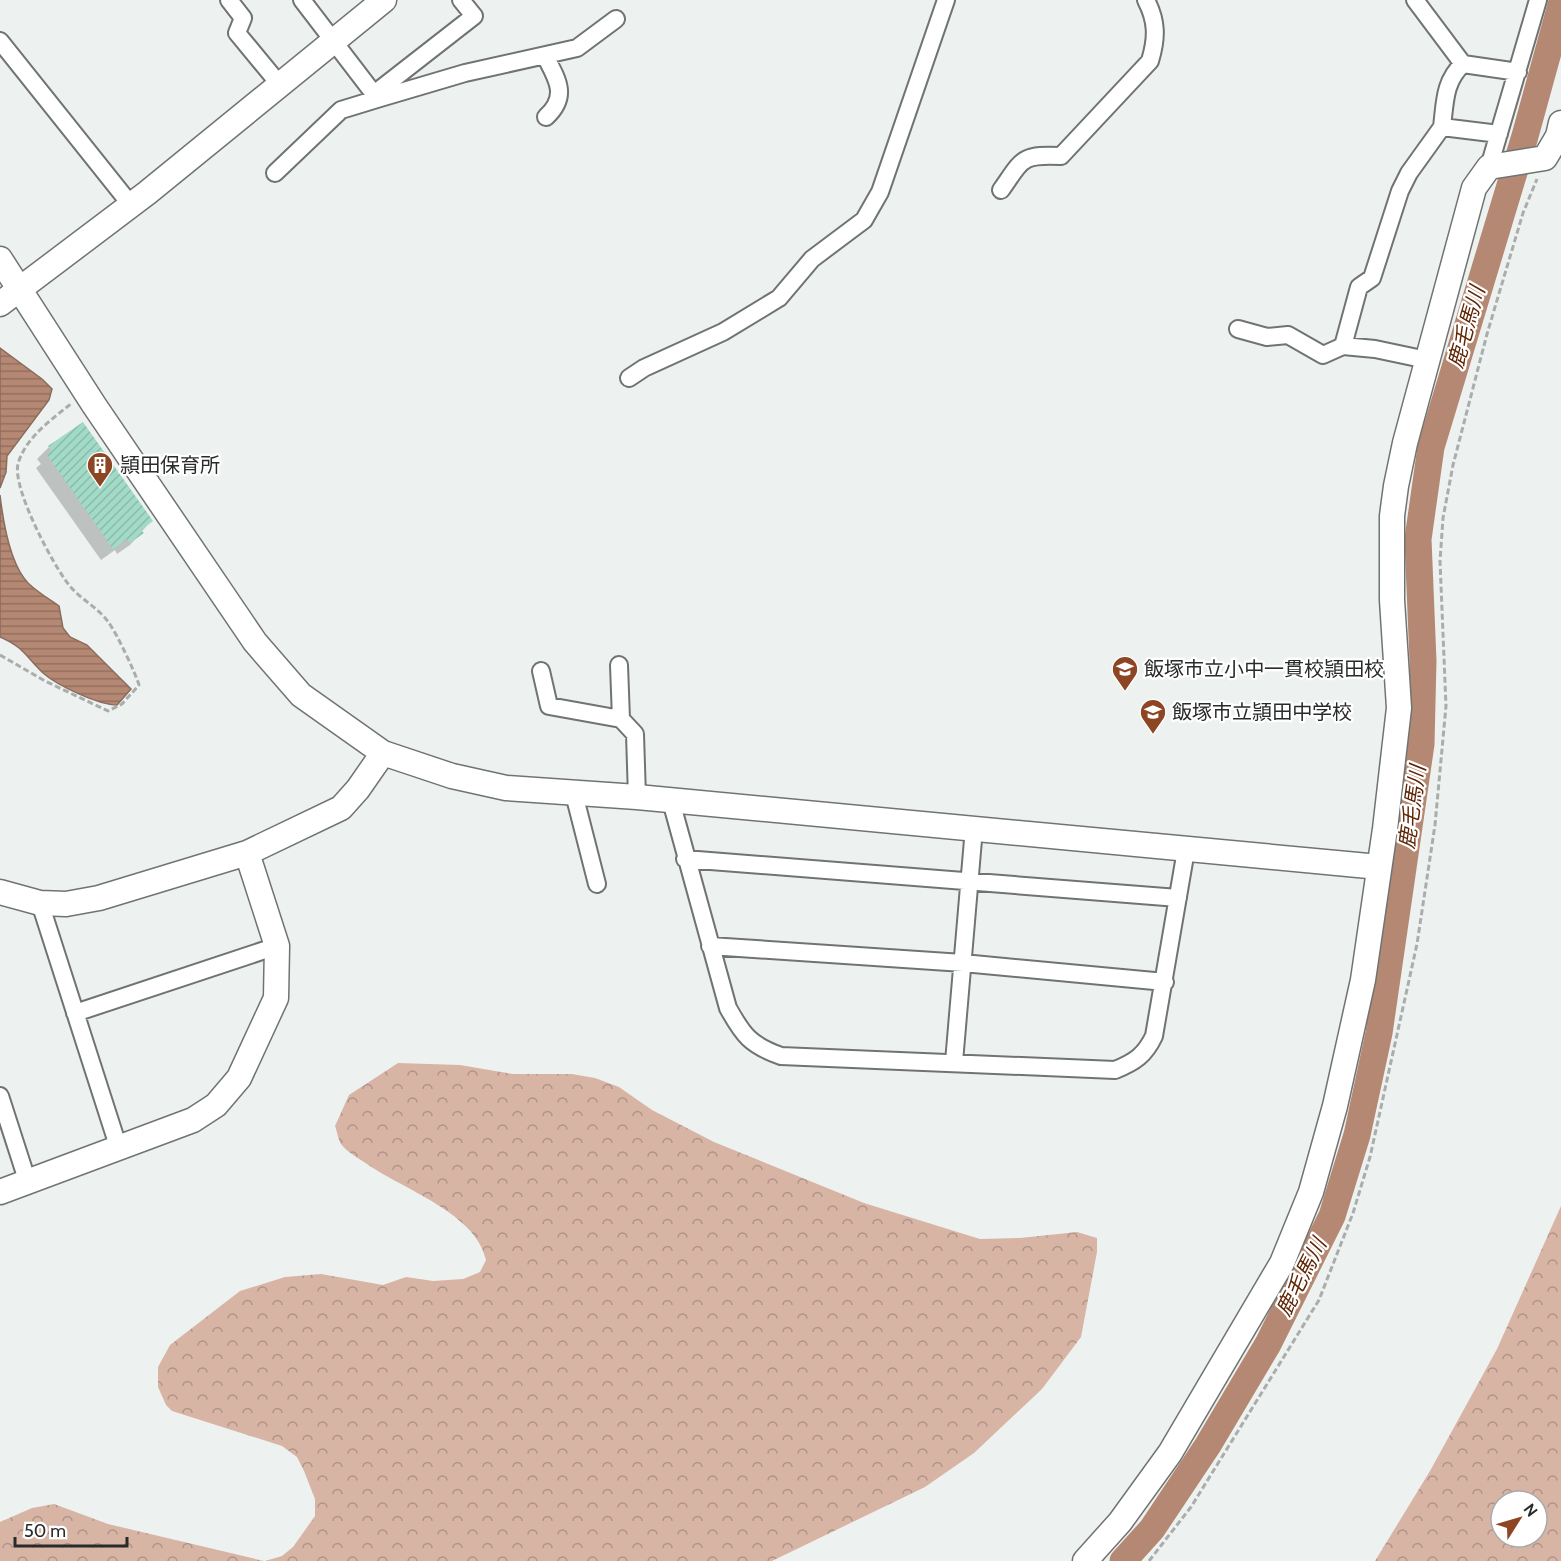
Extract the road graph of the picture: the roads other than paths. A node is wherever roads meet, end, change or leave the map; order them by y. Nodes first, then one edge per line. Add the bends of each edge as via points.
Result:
1 (229, 0) edge
2 (302, 0) edge
3 (384, 0) edge
4 (461, 0) edge
5 (946, 0) edge
6 (1146, 0) edge
7 (1415, 0) edge
8 (1529, 0) edge
9 (1538, 0) edge
10 (616, 19) dead end
11 (0, 41) edge
12 (335, 41) junction
13 (545, 56) junction
14 (1462, 64) junction
15 (1518, 70) junction
16 (280, 85) junction
17 (376, 96) junction
18 (546, 117) dead end
19 (1561, 123) edge
20 (1442, 127) junction
21 (1499, 134) junction
22 (1489, 167) junction
23 (275, 173) dead end
24 (1001, 190) dead end
25 (131, 205) junction
26 (0, 259) edge
27 (21, 290) junction
28 (0, 304) edge
29 (1238, 329) dead end
30 (1343, 346) junction
31 (1427, 360) junction
32 (629, 378) dead end
33 (619, 665) dead end
34 (541, 671) dead end
35 (621, 719) junction
36 (383, 753) junction
37 (574, 794) junction
38 (637, 797) junction
39 (671, 801) junction
40 (974, 828) junction
41 (1186, 850) junction
42 (247, 852) junction
43 (685, 859) junction
44 (1379, 867) junction
45 (969, 880) junction
46 (597, 884) dead end
47 (0, 892) edge
48 (1178, 898) junction
49 (40, 903) junction
50 (277, 946) junction
51 (710, 946) junction
52 (963, 963) junction
53 (1165, 982) junction
54 (75, 1013) junction
55 (954, 1062) junction
56 (0, 1096) edge
57 (119, 1149) junction
58 (28, 1183) junction
59 (0, 1192) edge
60 (1084, 1561) edge

1 - 16 street via 243,18 237,33
2 - 12 street
3 - 12 street
4 - 17 street via 474,16
5 - 32 street via 880,192 864,220 812,259 779,298 723,332
6 - 24 street via 1155,21 1156,43 1150,61 1060,156 1032,156 1021,162
7 - 14 street
8 - 15 street
9 - 15 street
10 - 13 street via 577,48
11 - 25 street
12 - 16 street
12 - 17 street
13 - 17 street
13 - 18 street via 560,96 557,107
14 - 15 street
14 - 20 street via 1447,86
15 - 21 street
16 - 25 street
17 - 23 street via 341,110
19 - 22 street via 1545,158
20 - 21 street
20 - 30 street via 1400,192 1372,279 1359,287
21 - 22 street
22 - 31 street via 1474,188
25 - 27 street
26 - 27 street
27 - 28 street
27 - 36 street via 85,392 255,642 301,695
29 - 30 street via 1267,337 1288,335 1323,355
30 - 31 street
31 - 44 street via 1405,444 1392,516 1392,600 1399,708
33 - 35 street
34 - 35 street via 549,706
35 - 38 street via 635,734
36 - 37 street via 484,785
36 - 42 street via 341,808
37 - 38 street
37 - 46 street
38 - 39 street
39 - 40 street
39 - 43 street
40 - 41 street
40 - 45 street
41 - 44 street
41 - 48 street
42 - 49 street via 99,898 66,904
42 - 50 street
43 - 45 street
43 - 51 street
44 - 60 street via 1362,980 1335,1106 1311,1192 1282,1263 1170,1453 1120,1522
45 - 48 street
45 - 52 street
47 - 49 street
48 - 53 street
49 - 54 street
50 - 54 street
50 - 57 street via 276,998 239,1078 216,1105 193,1120
51 - 52 street
51 - 55 street via 728,1008 741,1032 764,1050 781,1056
52 - 53 street
52 - 55 street
53 - 55 street via 1155,1036 1134,1063 1115,1070
54 - 57 street
56 - 58 street
57 - 58 street
58 - 59 street

